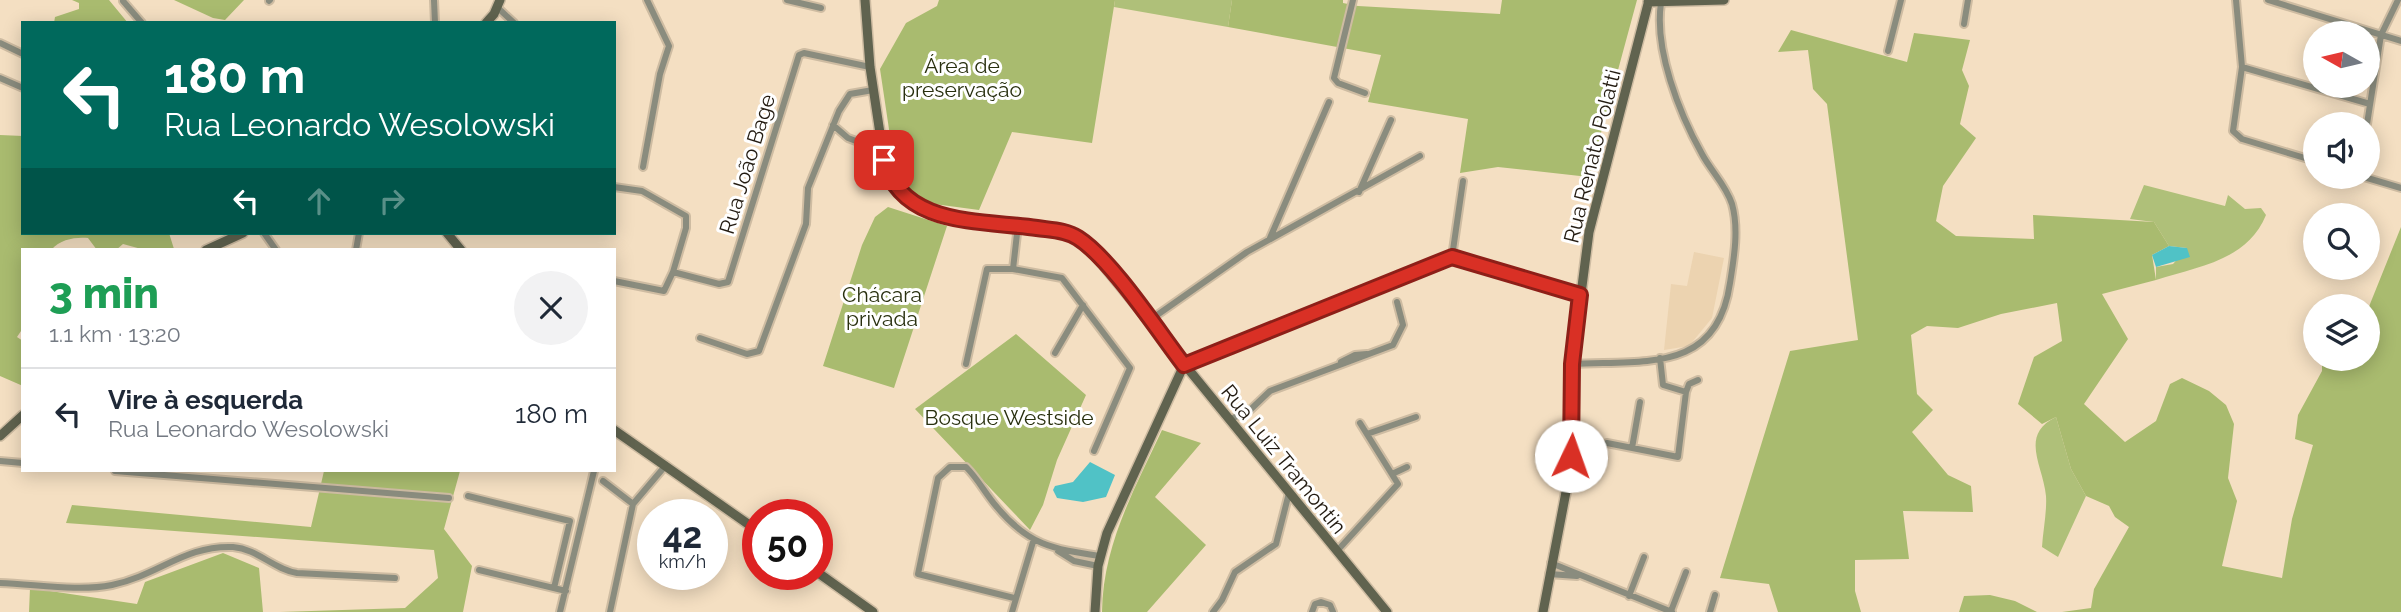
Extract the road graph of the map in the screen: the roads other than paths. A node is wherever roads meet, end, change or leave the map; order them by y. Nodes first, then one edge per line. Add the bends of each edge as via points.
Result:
1 (434, 0) edge
2 (647, 0) edge
3 (787, 0) edge
4 (864, 0) edge
5 (1353, 0) edge
6 (1724, 0) edge
7 (1900, 0) edge
8 (1968, 0) edge
9 (2236, 0) edge
10 (2268, 0) edge
11 (2398, 0) edge
12 (122, 1) edge
13 (1648, 1) edge
14 (1661, 3) junction
15 (499, 4) edge
16 (821, 8) dead end
17 (140, 21) edge
18 (433, 21) edge
19 (487, 21) edge
20 (512, 21) edge
21 (1644, 24) junction
22 (1964, 24) dead end
23 (1658, 26) junction
24 (2381, 35) junction
25 (2401, 41) edge
26 (0, 43) edge
27 (1888, 51) dead end
28 (21, 53) edge
29 (870, 67) junction
30 (2242, 67) junction
31 (0, 78) edge
32 (21, 87) edge
33 (873, 90) junction
34 (1365, 93) dead end
35 (1329, 102) dead end
36 (2370, 104) junction
37 (2369, 112) edge
38 (1391, 120) dead end
39 (834, 125) junction
40 (864, 144) dead end
41 (1420, 156) dead end
42 (2303, 158) edge
43 (643, 167) dead end
44 (1463, 181) dead end
45 (2380, 182) edge
46 (616, 187) edge
47 (2401, 188) edge
48 (1359, 192) junction
49 (1018, 225) junction
50 (240, 235) edge
51 (1269, 239) junction
52 (217, 248) edge
53 (1452, 257) junction
54 (1013, 269) junction
55 (673, 272) junction
56 (616, 281) edge
57 (1580, 295) junction
58 (1398, 302) dead end
59 (1083, 305) junction
60 (1150, 320) junction
61 (700, 338) dead end
62 (1055, 353) dead end
63 (1660, 358) junction
64 (966, 364) dead end
65 (1572, 364) junction
66 (1184, 365) junction
67 (1698, 380) dead end
68 (1686, 392) junction
69 (1640, 402) dead end
70 (21, 417) edge
71 (1416, 417) dead end
72 (1229, 420) junction
73 (1360, 423) dead end
74 (616, 431) edge
75 (1367, 434) junction
76 (0, 436) edge
77 (1607, 443) dead end
78 (1632, 449) junction
79 (1094, 451) dead end
80 (0, 461) edge
81 (21, 463) edge
82 (666, 465) junction
83 (1407, 467) dead end
84 (128, 472) edge
85 (594, 472) edge
86 (1392, 474) junction
87 (603, 481) dead end
88 (1289, 493) junction
89 (468, 496) dead end
90 (449, 498) dead end
91 (633, 504) junction
92 (742, 520) edge
93 (1033, 542) junction
94 (564, 547) junction
95 (576, 549) junction
96 (1337, 551) junction
97 (562, 557) junction
98 (1644, 557) dead end
99 (573, 559) junction
100 (1099, 561) junction
101 (1551, 564) junction
102 (479, 570) dead end
103 (1686, 572) dead end
104 (1549, 574) junction
105 (1578, 576) junction
106 (395, 578) dead end
107 (0, 583) edge
108 (833, 584) edge
109 (554, 588) junction
110 (566, 591) junction
111 (1715, 595) dead end
112 (1629, 596) junction
113 (1014, 598) junction
114 (867, 610) edge
115 (560, 612) edge
116 (610, 612) edge
117 (1012, 612) edge
118 (1095, 612) edge
119 (1213, 612) edge
120 (1312, 612) edge
121 (1333, 612) edge
122 (1387, 612) edge
123 (1543, 612) edge
124 (1671, 612) edge
125 (1710, 612) edge

1 - 18 street
2 - 43 street via 669,46
3 - 16 street
4 - 29 main road, Rua Luiz Tramontin
5 - 34 street via 1335,81
6 - 14 main road
7 - 27 street
8 - 22 street
9 - 30 street
10 - 24 street
11 - 24 street
12 - 17 street
13 - 14 main road
13 - 21 main road, Rua Renato Polatti
14 - 23 street
15 - 19 main road
15 - 20 street
21 - 23 street
21 - 57 main road, Rua Renato Polatti via 1593,211
23 - 63 street via 1668,72 1701,152 1731,201 1735,224 1728,294 1718,324 1699,347
24 - 25 street
24 - 36 street
26 - 28 street
29 - 33 main road, Rua Luiz Tramontin
29 - 55 street, Rua João Bage via 801,54 731,276 726,284
30 - 36 street
30 - 42 street via 2233,131 2242,139
31 - 32 street
33 - 39 street via 850,93
33 - 49 main road, Rua Luiz Tramontin via 887,171 904,197 935,214
35 - 51 street
36 - 37 street
38 - 48 street
39 - 40 street
39 - 61 street via 808,188 806,224 759,351 747,354
41 - 48 street
44 - 53 street
45 - 47 street
46 - 55 street via 642,191 686,216
48 - 51 street
49 - 54 street
49 - 60 main road, Rua Luiz Tramontin via 1077,237
50 - 52 main road
51 - 60 street
53 - 57 street
53 - 66 street
54 - 59 street via 1057,276
54 - 64 street via 993,267 985,272
55 - 56 street via 664,291
57 - 65 main road, Rua Renato Polatti
58 - 72 street via 1403,325 1393,345 1265,394 1250,410
59 - 62 street
59 - 79 street via 1130,368
60 - 66 main road, Rua Luiz Tramontin
63 - 65 street
63 - 68 street via 1663,385
65 - 101 main road, Rua Renato Polatti via 1571,456
66 - 72 main road, Rua Luiz Tramontin
66 - 100 main road via 1113,517
67 - 68 street via 1689,384
68 - 78 street via 1678,457
69 - 78 street
70 - 76 main road
71 - 75 street
72 - 88 main road, Rua Luiz Tramontin
73 - 75 street
74 - 82 main road
75 - 86 street
77 - 78 street
80 - 81 street
82 - 91 street
82 - 92 main road
83 - 86 street
84 - 90 street
85 - 95 street
86 - 96 street via 1398,484
87 - 91 street
88 - 96 main road, Rua Luiz Tramontin
88 - 119 street via 1276,544 1235,572
89 - 94 street via 570,521
91 - 116 street
93 - 100 street
93 - 113 street
93 - 113 street via 995,505 966,467 950,467 938,478 918,574
94 - 95 street
94 - 97 street
95 - 99 street
96 - 122 main road, Rua Luiz Tramontin
97 - 99 street
97 - 109 street
98 - 112 street
99 - 110 street
100 - 118 main road
101 - 104 main road, Rua Renato Polatti
101 - 105 street
102 - 109 street
103 - 124 street
104 - 105 street
104 - 123 main road, Rua Renato Polatti
105 - 112 street
106 - 107 street via 297,573 282,570 253,551 218,547 197,550 161,569 109,586
108 - 114 main road
109 - 110 street
110 - 115 street
111 - 125 street
112 - 124 street
113 - 117 street
120 - 121 street via 1315,604 1325,602

